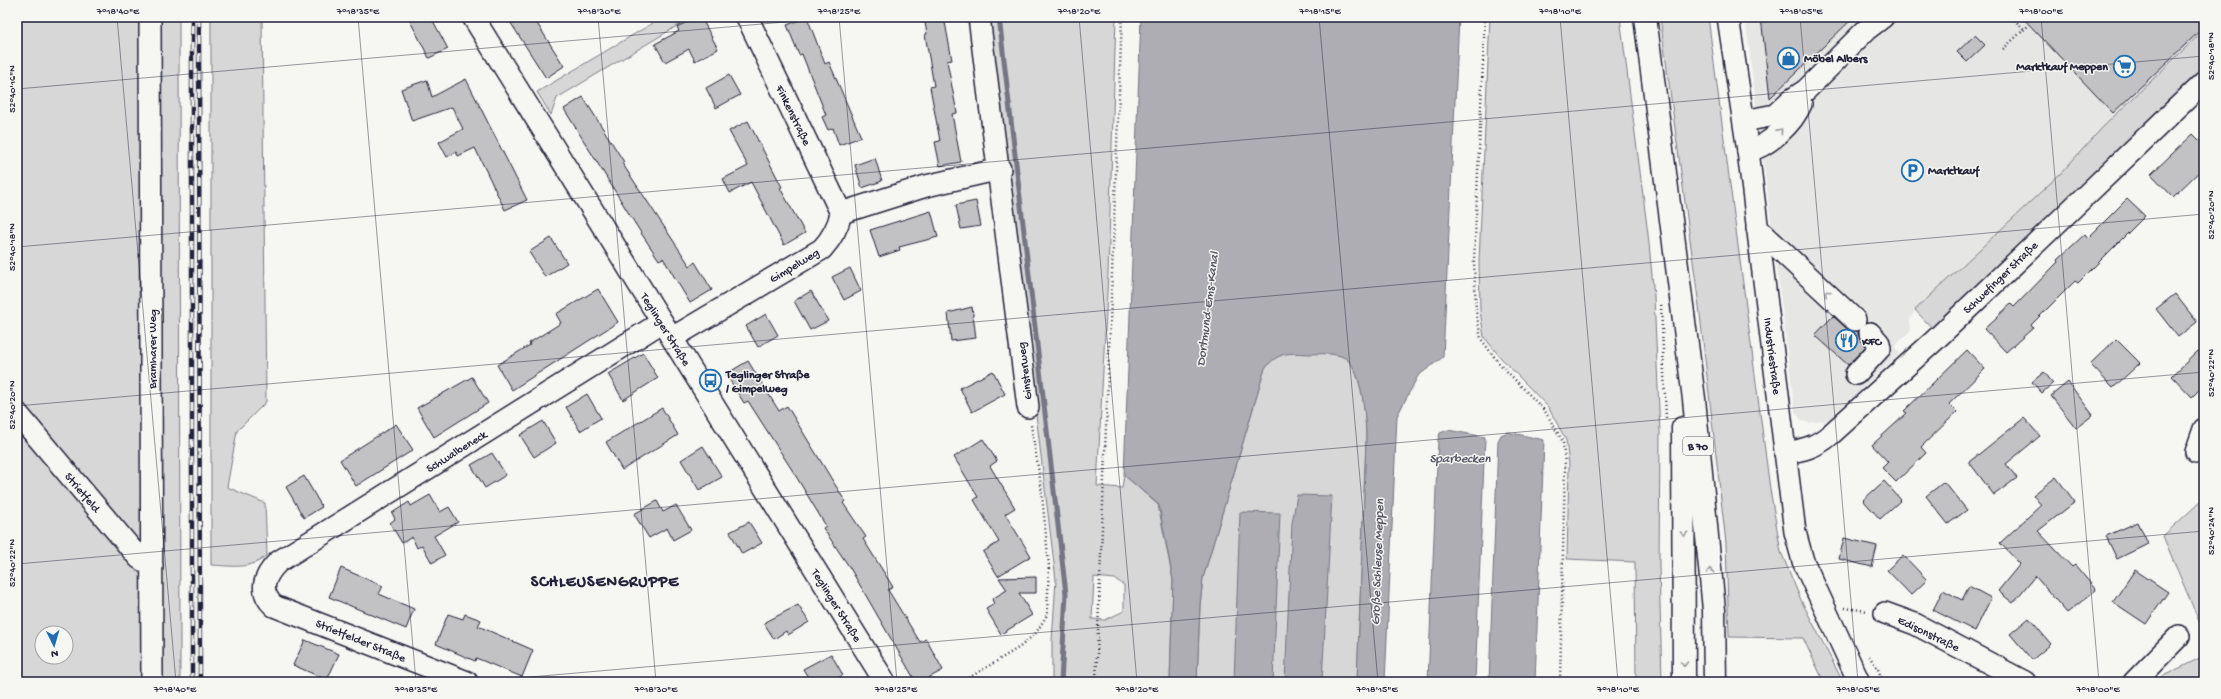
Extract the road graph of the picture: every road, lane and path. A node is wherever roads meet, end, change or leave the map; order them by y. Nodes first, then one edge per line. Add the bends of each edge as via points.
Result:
1 (150, 17) edge
2 (473, 17) edge
3 (747, 17) edge
4 (979, 17) edge
5 (1122, 17) edge
6 (1485, 17) edge
7 (1645, 17) edge
8 (1728, 17) edge
9 (1883, 17) edge
10 (2011, 17) edge
11 (2029, 25) dead end
12 (2024, 29) junction
13 (2003, 49) dead end
14 (2204, 82) edge
15 (1806, 90) junction
16 (1744, 121) junction
17 (1748, 151) junction
18 (1000, 169) junction
19 (841, 213) junction
20 (1756, 228) junction
21 (1680, 282) junction
22 (1661, 304) dead end
23 (667, 330) junction
24 (1856, 374) dead end
25 (1028, 407) joint
26 (17, 413) edge
27 (1666, 425) dead end
28 (2204, 430) edge
29 (2196, 452) dead end
30 (1785, 453) junction
31 (152, 566) junction
32 (264, 590) joint
33 (1827, 613) junction
34 (1885, 613) joint
35 (2179, 636) dead end
36 (456, 680) edge
37 (152, 682) edge
38 (885, 682) edge
39 (962, 682) edge
40 (1096, 682) edge
41 (1560, 682) edge
42 (1684, 682) edge
43 (1715, 682) edge
44 (1859, 682) edge
45 (2025, 682) edge
46 (2134, 682) edge

1 - 31 street, Bramharer Weg
2 - 23 street, Teglinger Straße
3 - 19 street, Finkenstraße
4 - 18 street, Ginsterweg
5 - 40 path
6 - 41 path via 1474,261 1476,311 1481,339 1498,362 1545,411 1562,442 1565,465
7 - 21 main road, B 70
8 - 16 street, Industriestraße
9 - 15 street via 1866,30
10 - 12 path
11 - 12 path
12 - 13 path
14 - 30 street, Schwefinger Straße via 1934,340 1830,435 1806,450
15 - 16 street via 1775,115
17 -> 15 street via 1759,149 1772,140 1799,109
16 - 17 street, Industriestraße
17 - 20 street, Industriestraße
18 - 19 street via 926,186
18 - 25 street, Ginsterweg
19 - 23 street, Gimpelweg via 831,240 822,248
24 -> 20 street via 1880,348 1879,342
20 - 30 street, Industriestraße
21 -> 42 main road, B 70
43 -> 21 main road, B 70 via 1714,610
22 - 27 path
23 - 32 street, Schwalbeneck via 278,562 270,570
23 - 38 street, Teglinger Straße
25 - 39 path, Ginsterweg via 1041,485 1049,566 1047,615 1036,634 1020,647
26 - 31 street, Strietfeld via 139,558
28 - 29 street
30 - 33 street, Industriestraße via 1797,539 1803,561
31 - 37 street, Bramharer Weg
32 - 36 street, Strietfelder Straße via 266,598 274,606
33 - 34 path, Edisonstraße via 1840,608
33 - 44 street, Industriestraße
34 - 45 street, Edisonstraße via 1915,624
35 - 46 street

